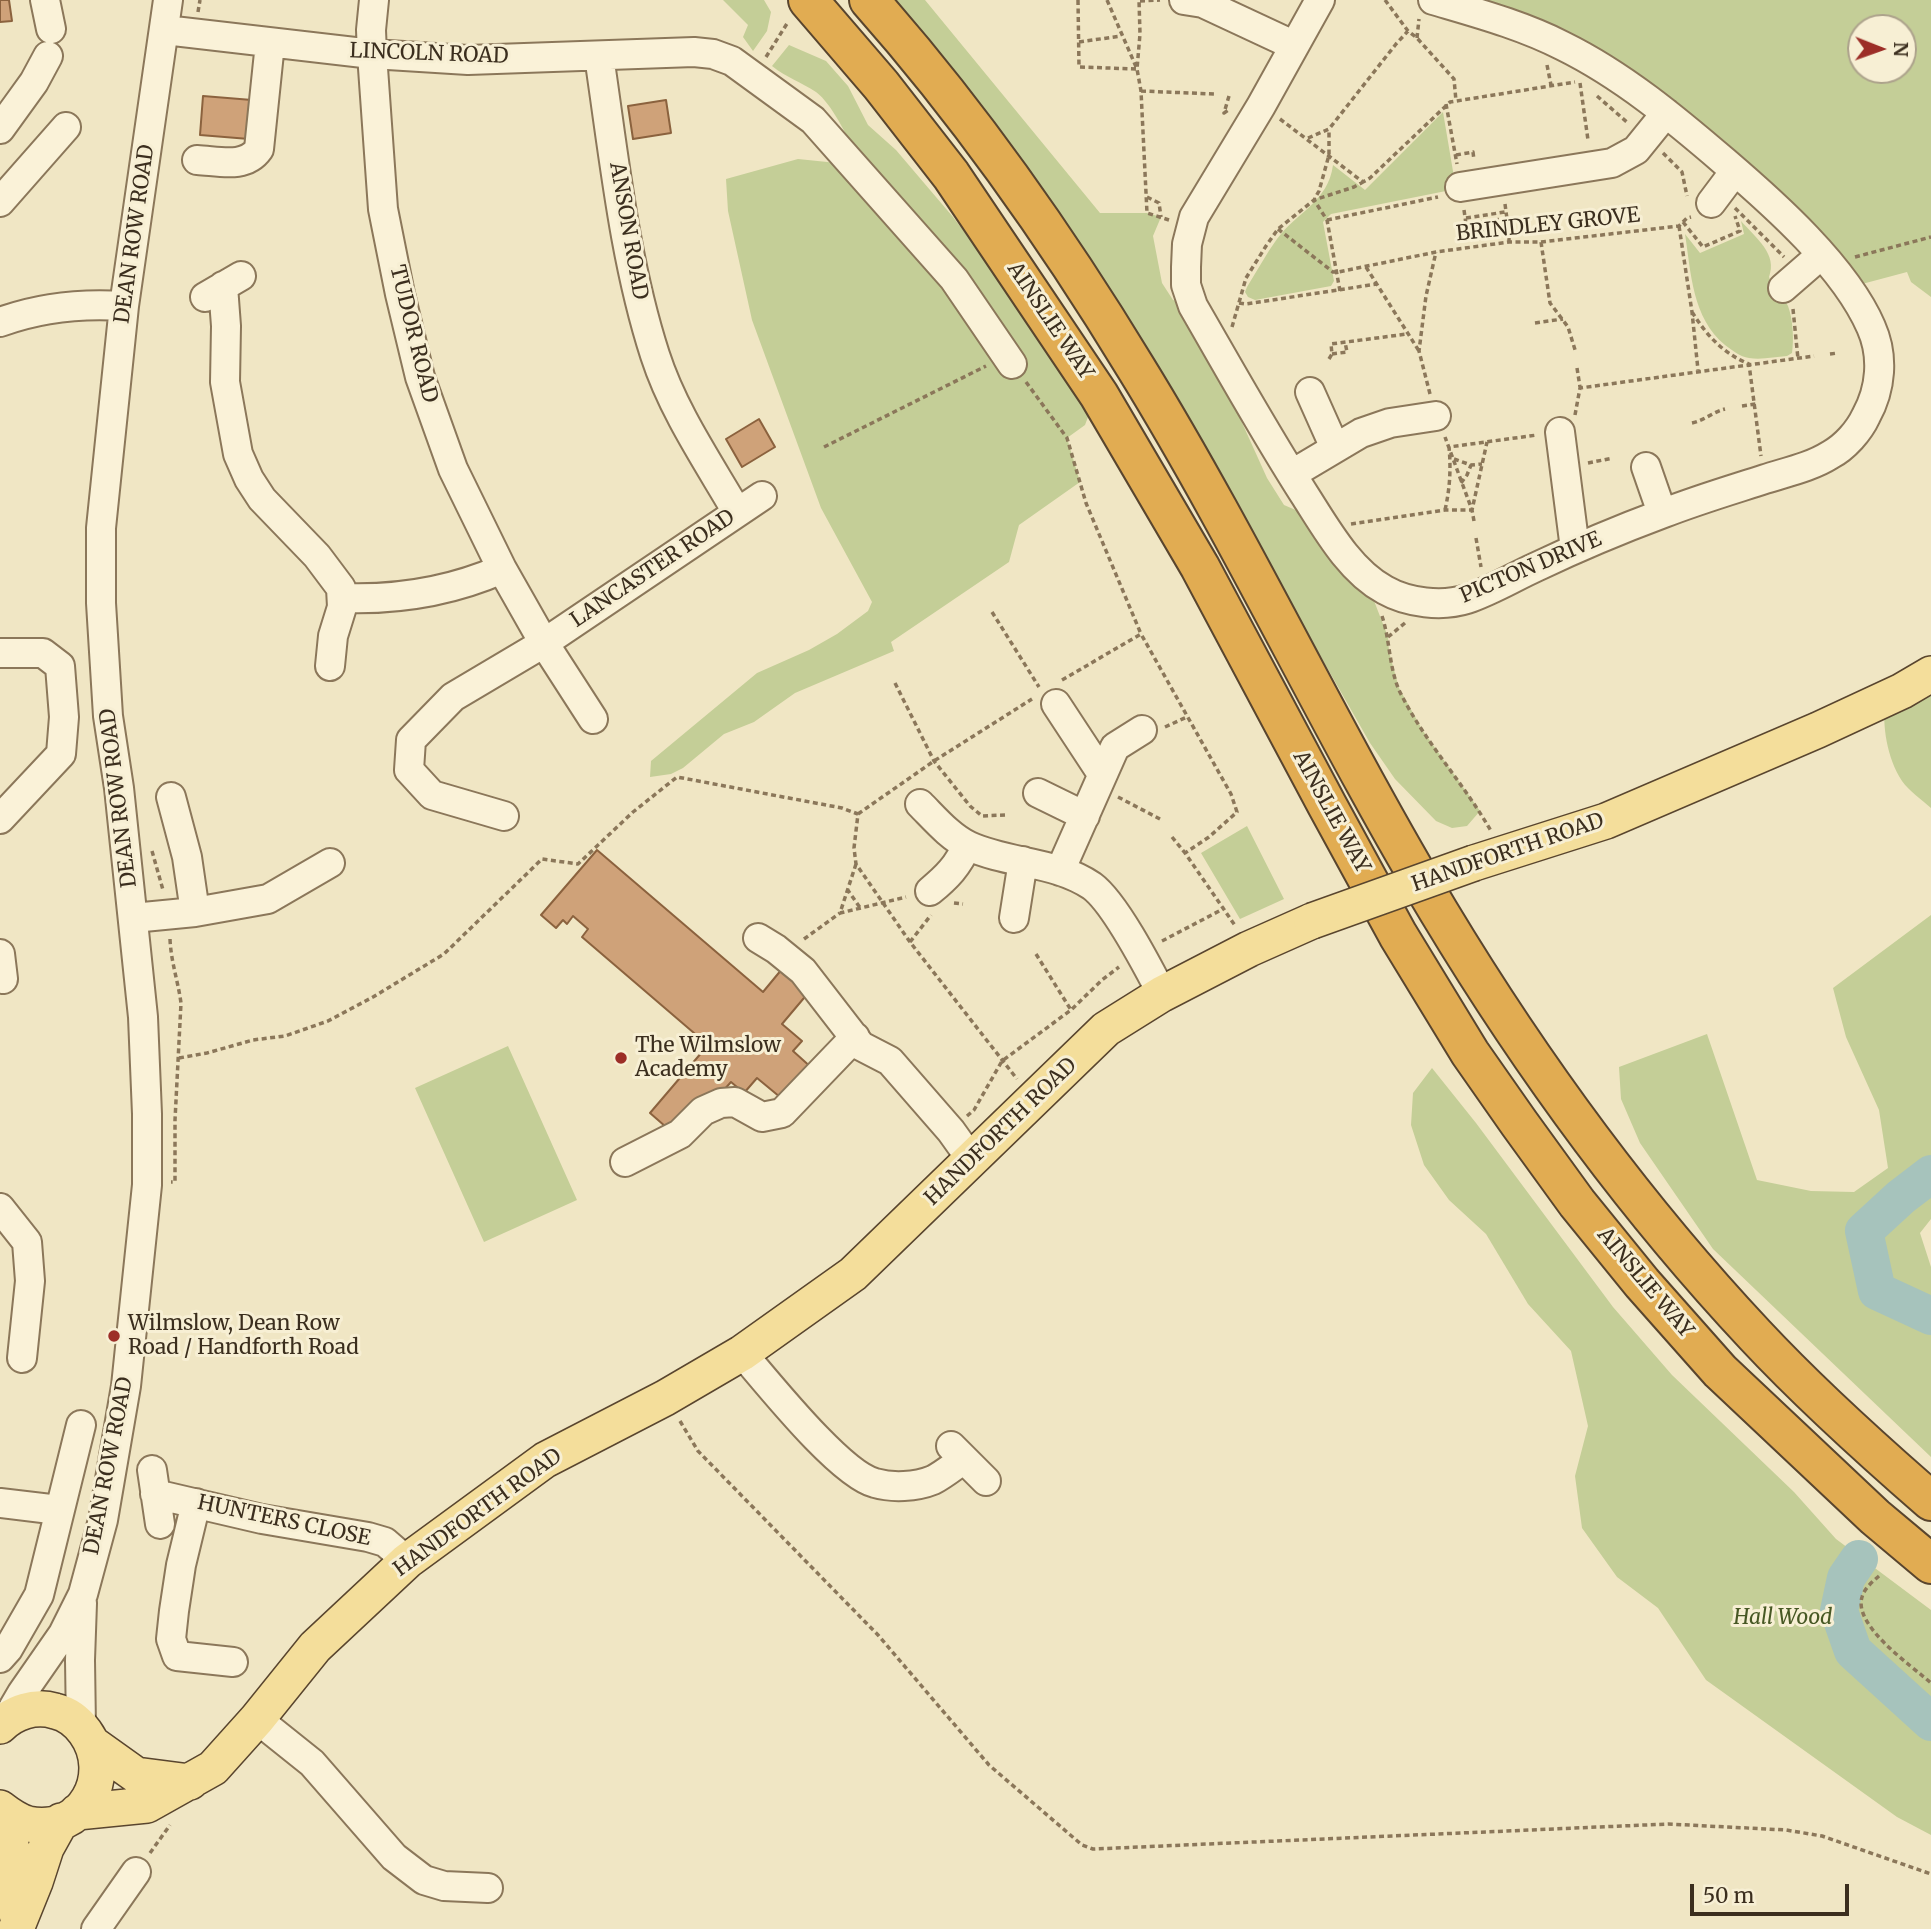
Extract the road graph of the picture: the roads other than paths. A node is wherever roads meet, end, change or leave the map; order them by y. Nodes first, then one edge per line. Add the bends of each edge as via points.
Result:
1 (45, 0) edge
2 (168, 0) edge
3 (374, 0) edge
4 (808, 0) edge
5 (869, 0) edge
6 (1184, 0) edge
7 (1320, 0) edge
8 (1433, 0) edge
9 (165, 30) junction
10 (270, 43) junction
11 (1293, 45) junction
12 (372, 54) junction
13 (599, 56) junction
14 (1665, 113) junction
15 (65, 127) dead end
16 (0, 129) edge
17 (197, 160) dead end
18 (1475, 192) road end
19 (0, 202) edge
20 (1825, 260) junction
21 (1787, 278) road end
22 (223, 286) dead end
23 (124, 306) junction
24 (0, 321) edge
25 (1009, 359) road end
26 (1310, 392) dead end
27 (1425, 418) road end
28 (1561, 440) road end
29 (1335, 448) junction
30 (1646, 467) dead end
31 (1292, 474) junction
32 (762, 496) dead end
33 (737, 512) junction
34 (1662, 513) junction
35 (1575, 549) junction
36 (502, 569) junction
37 (343, 598) junction
38 (544, 643) junction
39 (0, 653) edge
40 (330, 666) dead end
41 (1931, 674) edge
42 (1049, 698) road end
43 (593, 719) dead end
44 (1142, 730) dead end
45 (1099, 781) junction
46 (1038, 793) dead end
47 (171, 797) dead end
48 (920, 804) dead end
49 (504, 816) dead end
50 (1085, 816) junction
51 (0, 819) edge
52 (967, 845) junction
53 (1023, 861) junction
54 (330, 863) dead end
55 (1060, 871) junction
56 (931, 901) road end
57 (195, 912) junction
58 (133, 918) junction
59 (1014, 918) dead end
60 (758, 938) dead end
61 (1162, 994) junction
62 (855, 1037) junction
63 (971, 1159) junction
64 (625, 1162) dead end
65 (0, 1208) edge
66 (742, 1353) junction
67 (22, 1358) dead end
68 (81, 1425) dead end
69 (986, 1481) dead end
70 (1931, 1501) edge
71 (0, 1503) edge
72 (196, 1503) junction
73 (60, 1510) junction
74 (160, 1524) dead end
75 (407, 1561) junction
76 (1931, 1564) edge
77 (83, 1594) junction
78 (0, 1658) edge
79 (233, 1662) dead end
80 (257, 1719) junction
81 (3, 1723) edge
82 (88, 1736) junction
83 (190, 1782) junction
84 (0, 1810) edge
85 (69, 1816) junction
86 (136, 1871) dead end
87 (488, 1888) dead end
88 (16, 1925) edge
89 (96, 1929) edge

1 - 16 street via 50,42 34,82
2 - 9 street, DEAN ROW ROAD
3 - 12 street, TUDOR ROAD
4 - 76 highway, AINSLIE WAY via 951,175 1099,395 1200,567 1398,934 1470,1053 1519,1123 1577,1203 1720,1371
5 - 70 highway via 980,135 1138,370 1440,913 1556,1094 1616,1173 1755,1335 1826,1408
6 - 11 street via 1203,2
7 - 11 street, PICTON DRIVE
8 - 14 street, PICTON DRIVE via 1565,47 1605,69
9 - 10 street, LINCOLN ROAD
9 - 23 street, DEAN ROW ROAD
10 - 12 street, LINCOLN ROAD
10 - 17 street via 259,149 244,163
11 - 31 street, PICTON DRIVE via 1250,105 1194,217 1187,244 1186,285 1193,306
12 - 13 street, LINCOLN ROAD via 468,60
12 - 36 street, TUDOR ROAD via 383,209 420,377 453,470
13 - 25 street, LINCOLN ROAD via 713,54 732,61 813,120 954,279
13 - 33 street, ANSON ROAD via 631,269 656,357 686,424
14 - 18 street via 1646,139 1612,163
14 - 20 street, PICTON DRIVE via 1717,195 1791,221
15 - 19 street
20 - 21 street
20 - 34 street, PICTON DRIVE via 1872,328 1879,360 1877,389 1865,420 1832,455
22 - 37 street via 225,382 238,454 262,499 326,567
23 - 24 street via 60,306
23 - 58 street, DEAN ROW ROAD via 101,528 101,603 108,716
26 - 29 street
27 - 29 street via 1377,427
28 - 35 street
29 - 31 street
30 - 34 street
31 - 35 street, PICTON DRIVE via 1357,568 1373,583 1403,598 1444,603 1466,599
32 - 33 street, LANCASTER ROAD
33 - 38 street, LANCASTER ROAD
34 - 35 street, PICTON DRIVE
36 - 37 street via 467,583 412,595
36 - 38 street, TUDOR ROAD
37 - 40 street
38 - 43 street, TUDOR ROAD
38 - 49 street via 453,698 411,740 409,770 432,795
39 - 51 street via 43,653 60,666 64,718 61,754
41 - 61 main road, HANDFORTH ROAD, bridge via 1902,691 1606,821 1312,921
42 - 45 street
44 - 45 street via 1115,747
45 - 50 street
46 - 50 street
47 - 57 street
48 - 52 street
50 - 55 street
52 - 53 street
52 - 56 street via 960,863
53 - 55 street
53 - 59 street
54 - 57 street via 268,900
55 - 61 street via 1093,887 1108,904
57 - 58 street
58 - 77 street, DEAN ROW ROAD via 144,1017 146,1185 126,1386 103,1520
60 - 62 street via 803,971
61 - 63 main road, HANDFORTH ROAD via 1106,1029
62 - 63 street via 890,1061
62 - 64 street via 782,1113 762,1117 735,1102 721,1103 703,1111 680,1134
63 - 66 main road, HANDFORTH ROAD via 853,1274
65 - 67 street via 27,1242 30,1281
66 - 69 street via 849,1470 874,1483 905,1486 932,1480 958,1453
66 - 75 main road, HANDFORTH ROAD via 545,1460
68 - 73 street
71 - 73 street
72 - 74 street, HUNTERS CLOSE via 153,1482
72 - 75 street, HUNTERS CLOSE via 368,1537 386,1542
72 - 79 street via 181,1564 171,1639 177,1656
73 - 78 street via 39,1595
75 - 80 main road, HANDFORTH ROAD via 316,1647
77 - 81 street, DEAN ROW ROAD via 63,1634
77 - 82 street, DEAN ROW ROAD via 80,1660
80 - 83 main road, HANDFORTH ROAD via 213,1768
80 - 87 street via 312,1763 394,1857 424,1880
81 - 82 main road via 19,1713 49,1709 74,1719
82 - 83 main road via 135,1775
82 - 85 main road via 98,1759 96,1784 90,1798
83 - 85 main road, HANDFORTH ROAD via 147,1805
84 - 85 main road, HANDFORTH ROAD via 29,1824 44,1825
84 - 88 main road via 13,1852
85 - 88 main road via 46,1848
86 - 89 street

